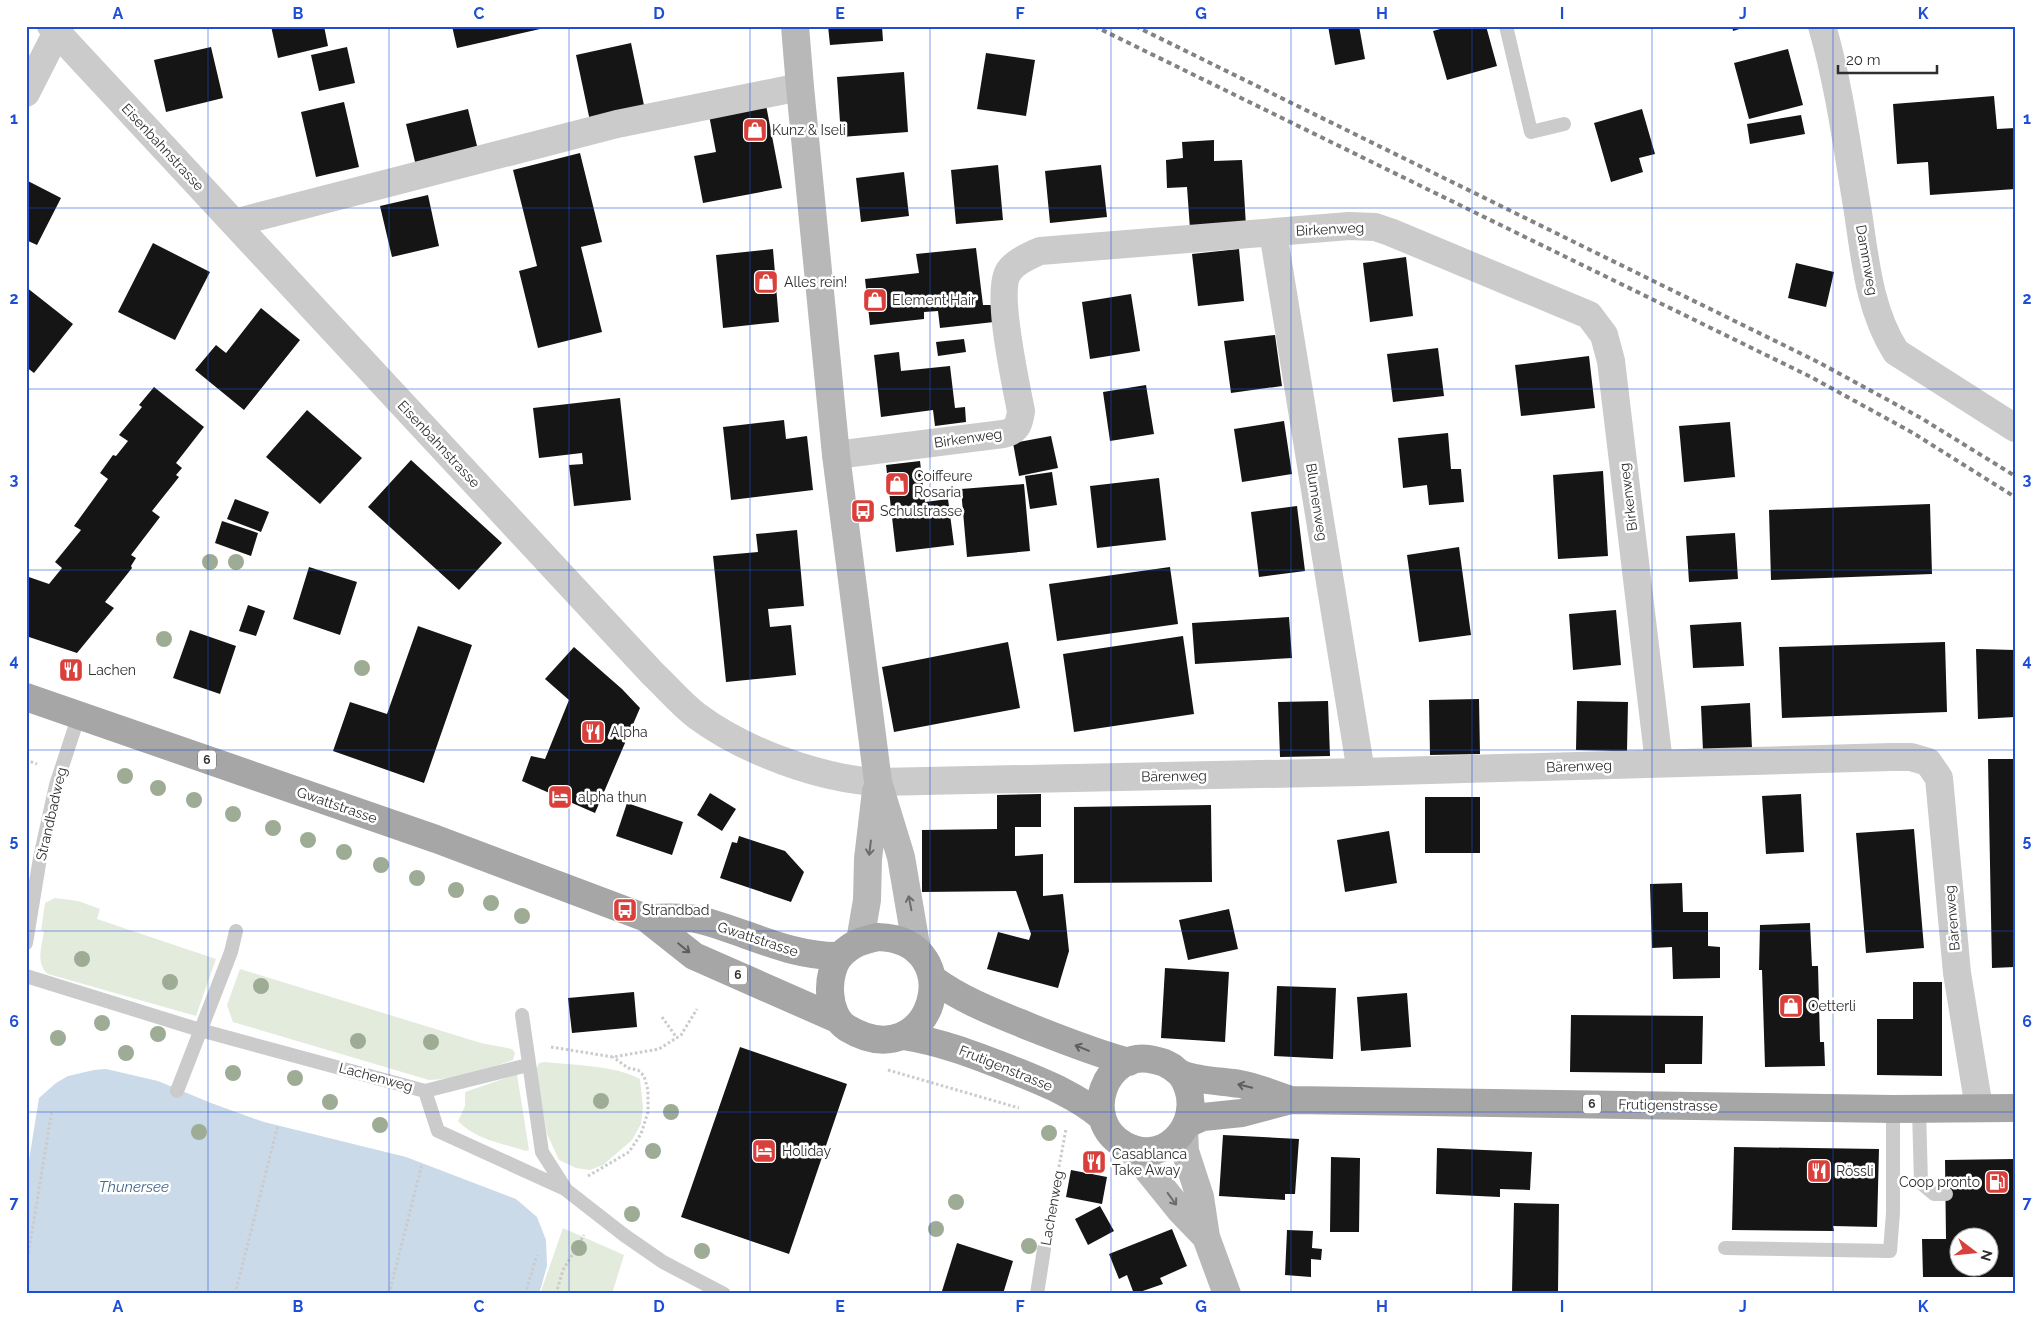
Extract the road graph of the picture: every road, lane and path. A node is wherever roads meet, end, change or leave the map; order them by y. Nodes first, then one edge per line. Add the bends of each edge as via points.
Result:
1 (796, 26) edge
2 (1506, 26) edge
3 (1822, 26) edge
4 (56, 28) edge
5 (800, 87) junction
6 (26, 93) edge
7 (1564, 124) dead end
8 (234, 223) junction
9 (1273, 232) junction
10 (2015, 428) edge
11 (836, 455) junction
12 (26, 697) edge
13 (79, 716) junction
14 (1659, 763) junction
15 (1361, 772) junction
16 (878, 782) junction
17 (646, 918) junction
18 (236, 932) dead end
19 (26, 943) edge
20 (850, 949) junction
21 (917, 951) junction
22 (26, 976) edge
23 (934, 979) junction
24 (697, 1009) dead end
25 (522, 1015) dead end
26 (662, 1017) dead end
27 (847, 1026) junction
28 (200, 1030) junction
29 (903, 1036) junction
30 (677, 1038) junction
31 (526, 1043) junction
32 (613, 1057) junction
33 (1129, 1062) junction
34 (528, 1065) junction
35 (1180, 1073) junction
36 (425, 1090) junction
37 (177, 1091) dead end
38 (1291, 1100) junction
39 (1979, 1108) junction
40 (2015, 1108) edge
41 (1023, 1109) dead end
42 (1906, 1109) junction
43 (52, 1110) dead end
44 (1102, 1120) junction
45 (278, 1125) dead end
46 (1186, 1127) junction
47 (1130, 1148) junction
48 (422, 1164) dead end
49 (565, 1189) junction
50 (1946, 1194) dead end
51 (597, 1213) junction
52 (1206, 1237) junction
53 (1726, 1248) dead end
54 (1044, 1249) joint
55 (537, 1255) dead end
56 (26, 1268) edge
57 (235, 1294) edge
58 (389, 1294) edge
59 (525, 1294) edge
60 (556, 1294) edge
61 (724, 1294) edge
62 (1037, 1294) edge
63 (1228, 1294) edge

1 - 5 street
2 - 7 lane via 1531,132
3 - 10 street, Dammweg via 1844,122 1871,293 1888,338 1896,352
4 - 6 street
4 - 8 street, Eisenbahnstrasse
5 - 8 street via 617,124
5 - 11 street
8 - 16 street, Eisenbahnstrasse via 653,674 697,716 785,762 843,779
9 - 11 street, Birkenweg via 1040,251 1023,258 1008,272 1003,292 1021,411 1014,432
9 - 14 street, Birkenweg via 1375,227 1588,315 1604,336 1612,361
9 - 15 street, Blumenweg
11 - 16 street
12 - 13 main road, Gwattstrasse / 6
13 - 17 main road, Gwattstrasse / 6 via 436,839
13 - 19 lane, Strandbadweg via 56,785
14 - 15 street, Bärenweg
14 - 39 street, Bärenweg via 1891,757 1911,757 1928,762 1939,778 1957,973
15 - 16 street, Bärenweg
16 -> 20 street via 868,859 867,900
21 -> 16 street via 901,857
17 - 20 main road, Gwattstrasse / 6 via 699,919 782,948 821,956
17 -> 27 main road, Gwattstrasse / 6 via 694,956
18 - 28 lane
20 - 21 main road via 878,937 889,937 900,939
20 - 27 main road via 833,972 831,985 833,1008
21 - 23 main road
22 - 28 lane, Lachenweg
23 - 29 main road via 930,1009 919,1024
33 -> 23 main road via 1091,1051 984,1009
24 - 30 path
25 - 31 lane
26 - 30 path
27 - 29 main road via 886,1040
27 - 41 path via 884,1069
28 - 36 lane, Lachenweg
28 - 37 lane
29 - 44 main road, Frutigenstrasse via 953,1046 1036,1080 1072,1096
30 - 32 path via 659,1049
31 - 32 path
31 - 34 lane
32 - 49 path via 644,1076 648,1112 641,1134 629,1152
33 - 35 main road via 1150,1059 1171,1066
33 - 44 main road via 1108,1078 1100,1104
34 - 36 lane
34 - 49 lane via 542,1152
38 -> 35 main road, Frutigenstrasse / 6 via 1242,1084
35 - 46 main road via 1191,1098
36 - 49 lane, Lachenweg via 438,1131
38 - 42 main road, Frutigenstrasse / 6
38 - 46 main road, Frutigenstrasse / 6 via 1242,1113 1203,1117
39 - 40 main road, Frutigenstrasse / 6
39 - 42 main road, Frutigenstrasse / 6
42 - 50 lane via 1921,1184 1934,1194
42 - 53 lane via 1890,1251
43 - 56 path
44 - 47 main road via 1117,1141
44 - 54 path, Lachenweg via 1068,1122
45 - 57 path
46 - 47 main road via 1170,1144 1160,1148
46 - 52 street via 1185,1151 1200,1197
47 -> 52 street
48 - 58 path
49 - 51 lane, Lachenweg
51 - 60 path via 563,1270
51 - 61 lane, Lachenweg via 663,1262
52 - 63 street
54 - 62 lane, Lachenweg
55 - 59 path

